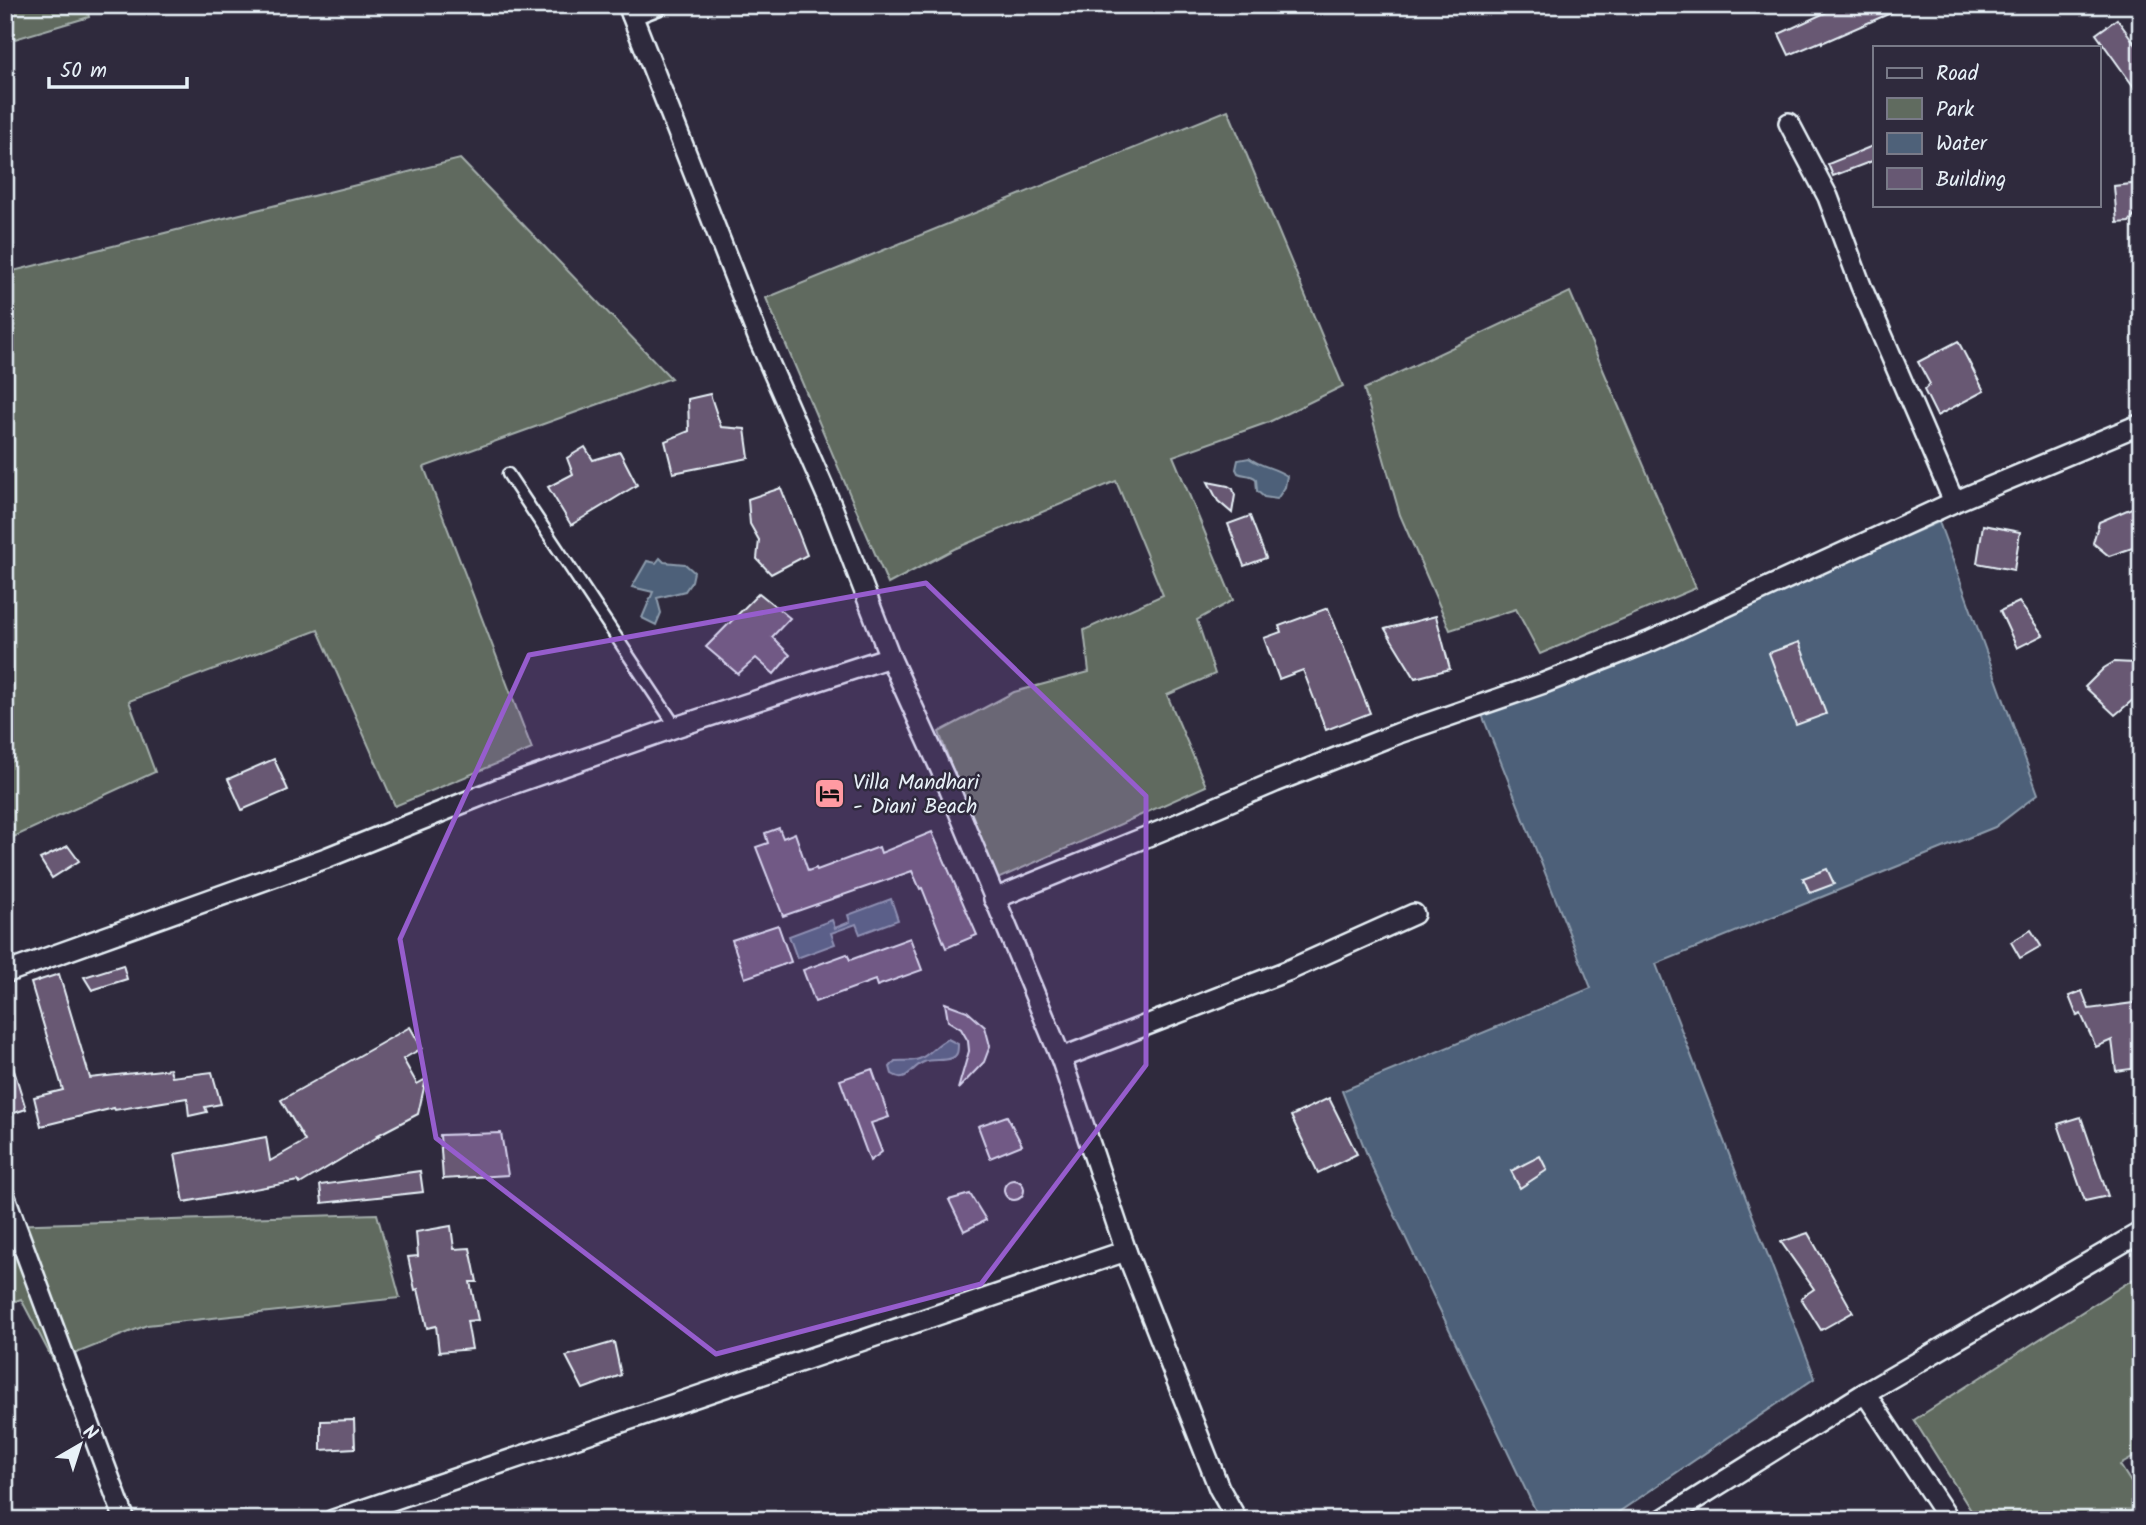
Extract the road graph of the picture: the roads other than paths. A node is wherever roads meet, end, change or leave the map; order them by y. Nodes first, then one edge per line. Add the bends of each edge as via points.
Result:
1 (658, 5) edge
2 (630, 10) edge
3 (1789, 123) dead end
4 (2141, 424) edge
5 (508, 474) dead end
6 (1954, 502) junction
7 (890, 657) junction
8 (676, 727) junction
9 (994, 899) junction
10 (1414, 914) dead end
11 (5, 973) edge
12 (1061, 1058) junction
13 (5, 1197) edge
14 (2141, 1232) edge
15 (1126, 1251) junction
16 (1865, 1393) junction
17 (125, 1520) edge
18 (333, 1520) edge
19 (1237, 1520) edge
20 (1662, 1520) edge
21 (1949, 1520) edge

1 - 2 street
2 - 7 street
3 - 6 street via 1828,197
4 - 6 street
5 - 8 lane
6 - 9 street via 1651,641 1544,684 1399,733
7 - 8 street
7 - 9 street
8 - 11 street
9 - 12 street
10 - 12 street via 1287,971
12 - 15 street
13 - 17 street
14 - 16 street
15 - 18 street
15 - 19 street via 1219,1488
16 - 20 street
16 - 21 street

